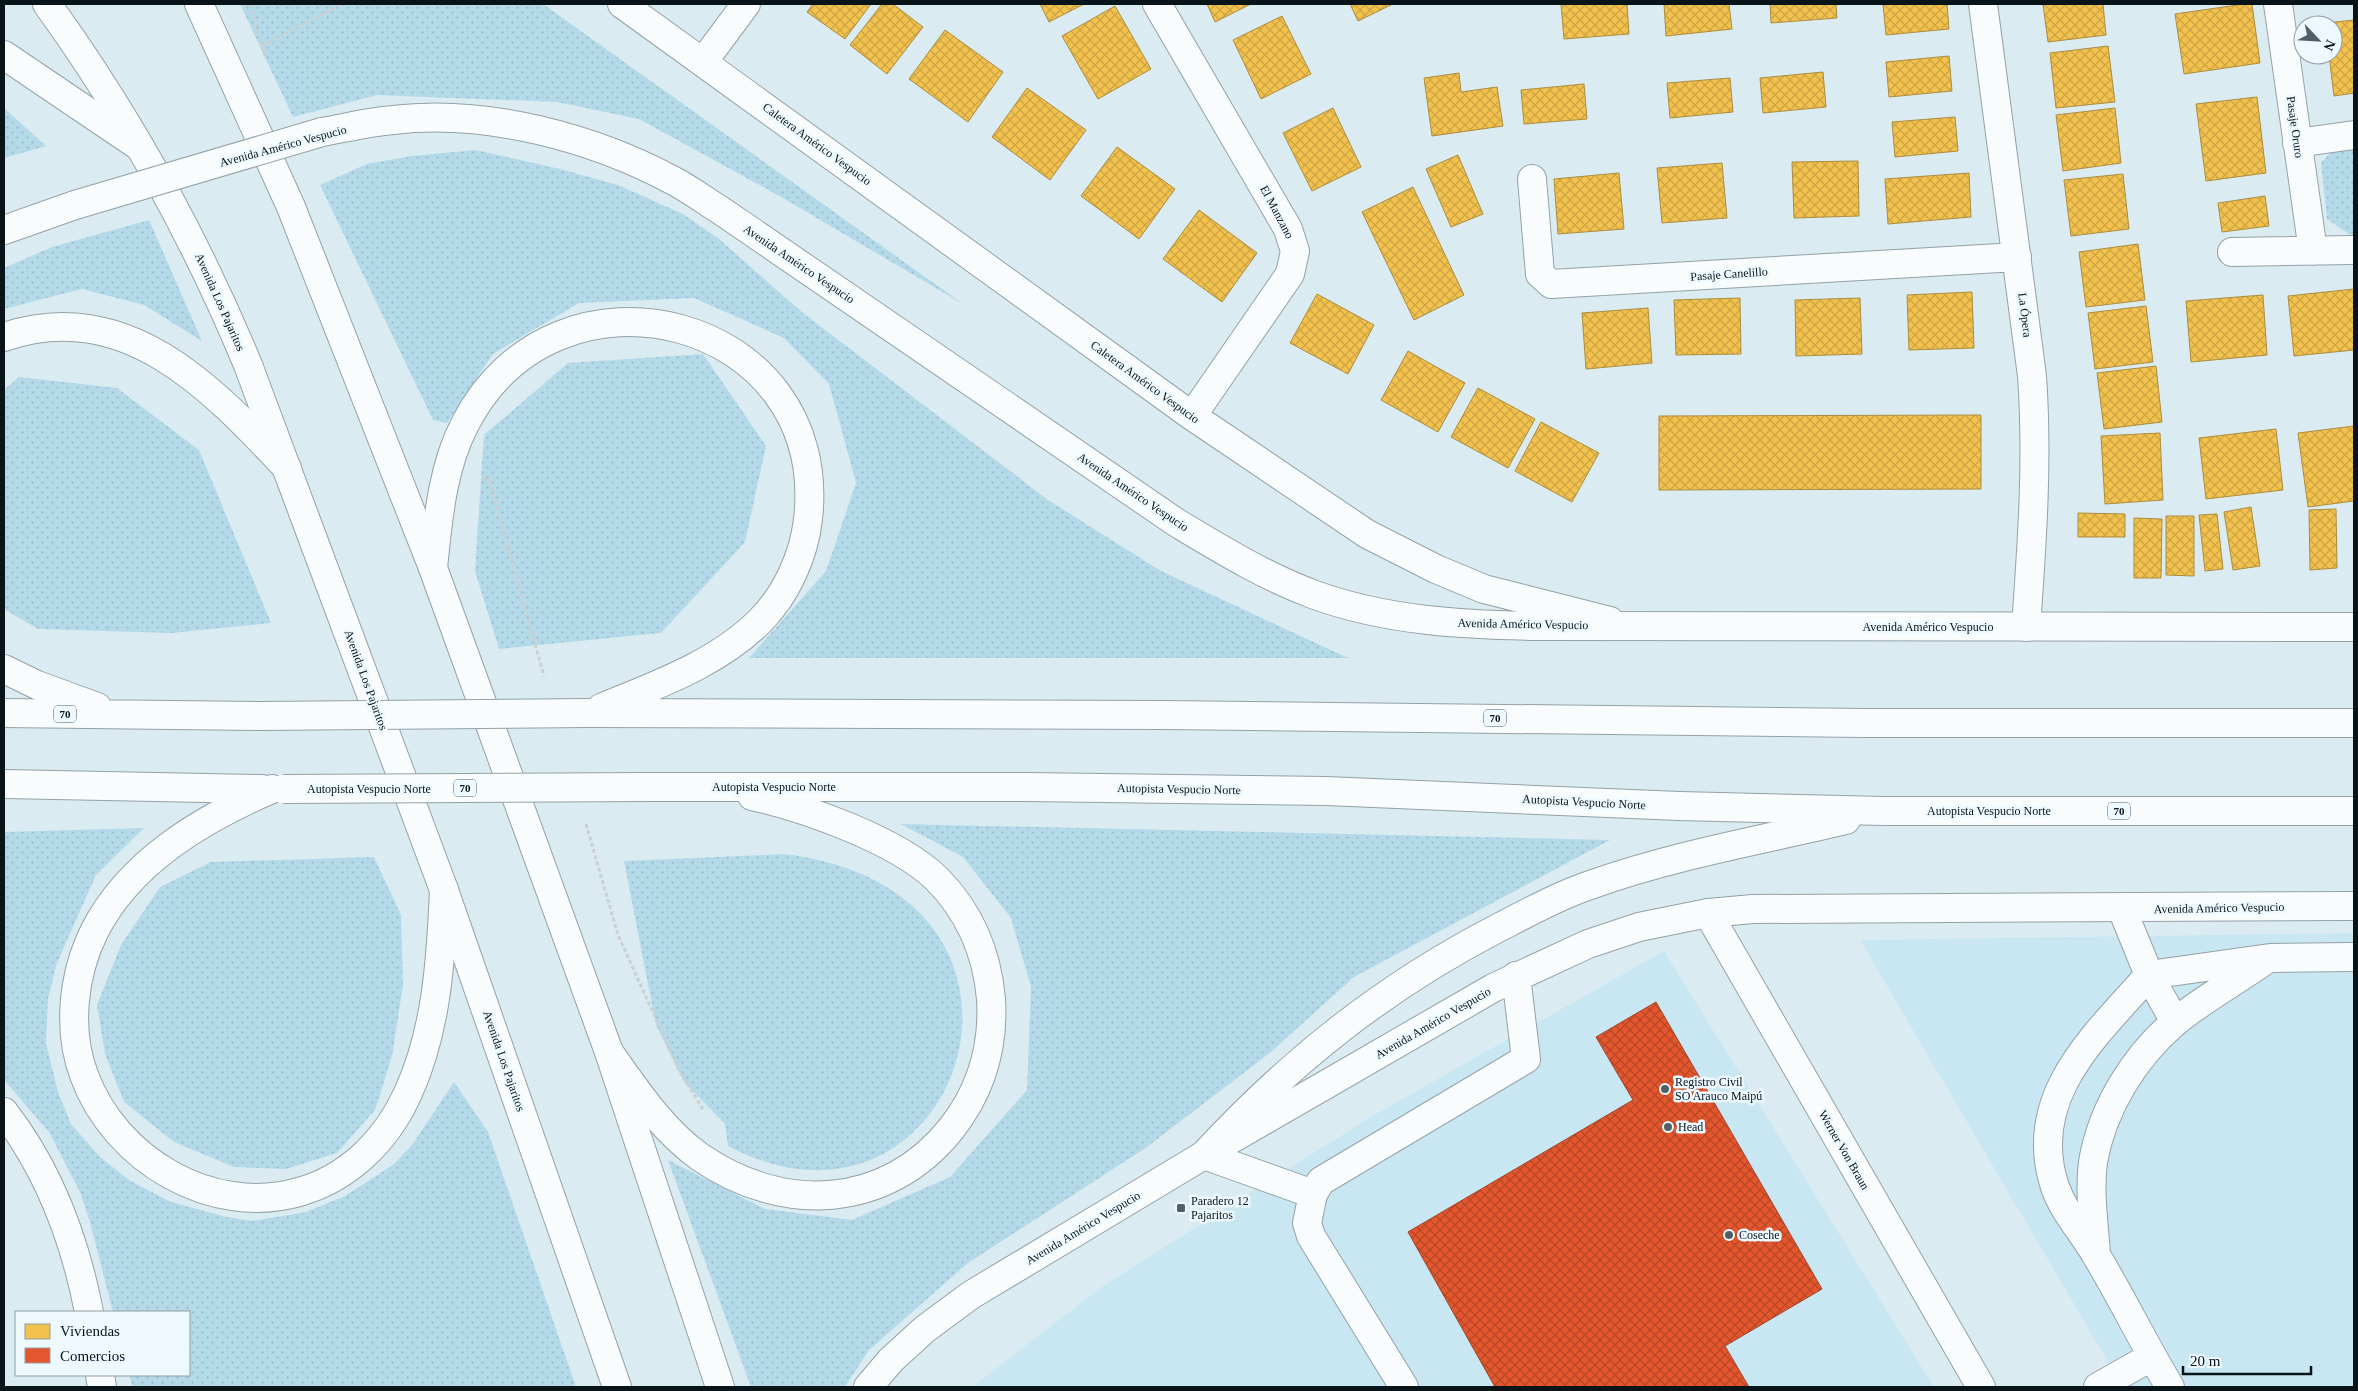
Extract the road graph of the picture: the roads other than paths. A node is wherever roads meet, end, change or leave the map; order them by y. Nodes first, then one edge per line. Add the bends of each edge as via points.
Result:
1 (47, 4) edge
2 (199, 4) edge
3 (622, 4) edge
4 (746, 4) edge
5 (1157, 4) edge
6 (1983, 4) edge
7 (2278, 4) edge
8 (4, 56) edge
9 (703, 62) junction
10 (2354, 135) edge
11 (2297, 143) junction
12 (140, 147) junction
13 (1532, 178) dead end
14 (4, 230) edge
15 (2354, 250) edge
16 (2313, 251) junction
17 (2232, 252) dead end
18 (2017, 257) junction
19 (4, 337) edge
20 (1192, 416) junction
21 (287, 468) junction
22 (433, 568) junction
23 (1626, 625) junction
24 (2354, 626) edge
25 (2026, 627) junction
26 (4, 669) edge
27 (636, 703) junction
28 (4, 713) edge
29 (125, 715) junction
30 (2354, 723) edge
31 (4, 784) edge
32 (711, 788) junction
33 (277, 789) junction
34 (1884, 811) junction
35 (2354, 811) edge
36 (444, 890) junction
37 (2354, 906) edge
38 (2122, 909) junction
39 (1708, 913) junction
40 (2354, 956) edge
41 (2270, 958) junction
42 (2149, 975) junction
43 (1516, 976) junction
44 (2175, 1022) junction
45 (609, 1052) junction
46 (4, 1112) edge
47 (1204, 1155) junction
48 (1312, 1194) junction
49 (2096, 1254) junction
50 (89, 1311) edge
51 (2151, 1357) junction
52 (618, 1387) edge
53 (720, 1387) edge
54 (868, 1387) edge
55 (1404, 1387) edge
56 (1981, 1387) edge
57 (2098, 1387) edge
58 (2170, 1387) edge

1 - 12 main road, Avenida Los Pajaritos
2 - 22 main road via 291,207
3 - 9 main road, Caletera Américo Vespucio
4 - 9 main road
5 - 20 main road, El Manzano via 1288,230 1295,251 1290,274
6 - 18 main road, La Ópera
7 - 11 main road, Pasaje Oruro
8 - 12 main road
9 - 20 main road, Caletera Américo Vespucio
10 - 11 main road
11 - 16 main road, Pasaje Oruro
12 - 21 main road, Avenida Los Pajaritos via 168,195 222,304
13 - 18 main road, Pasaje Canelillo via 1540,274 1551,284
14 - 23 main road, Avenida Américo Vespucio, bridge via 322,132 393,120 469,120 515,125 570,138 624,157 675,182 1177,523 1264,573 1316,595 1377,612 1419,619 1477,625
15 - 16 main road
16 - 17 main road
18 - 25 main road, La Ópera via 2035,422 2034,507
19 - 21 main road via 45,328 73,328 121,336 143,345 202,385 246,424
20 - 23 main road, Caletera Américo Vespucio via 1336,514 1411,557 1484,589
21 - 36 main road, Avenida Los Pajaritos
22 - 27 main road via 438,520 452,454 464,425 480,398 511,364 529,350 552,338 602,323 657,323 702,335 740,357 760,374 789,413 806,455 810,480 807,529 791,576 761,620 722,651
22 - 45 main road
23 - 25 main road, Avenida Américo Vespucio
24 - 25 main road, Avenida Américo Vespucio
26 - 29 main road via 80,702
27 - 29 main road, 70, bridge via 587,713
27 - 30 main road, 70 via 1183,715 1865,723
28 - 29 main road, 70
31 - 33 main road, Autopista Vespucio Norte / 70
32 - 33 main road, Autopista Vespucio Norte / 70, bridge
32 - 34 main road, Autopista Vespucio Norte / 70 via 1027,787 1326,791
32 - 45 main road via 786,806 850,829 915,862 950,893 975,932 990,984 990,1045 981,1078 961,1116 916,1164 889,1180 860,1190 830,1196 800,1195 745,1181 700,1156 664,1125
33 - 36 main road via 204,822 151,862 111,906 95,932 82,964 74,1024 84,1075 97,1103 115,1128 140,1153 167,1173 220,1195 251,1200 282,1197 311,1189 331,1180 367,1154 398,1112 422,1056 439,969
34 - 35 main road, Autopista Vespucio Norte / 70
34 - 47 main road via 1634,870 1592,884 1527,913 1419,972 1337,1030 1266,1092
36 - 52 main road, Avenida Los Pajaritos
37 - 38 main road, Avenida Américo Vespucio
38 - 39 main road, Avenida Américo Vespucio via 1815,908
38 - 42 main road
39 - 43 main road, Avenida Américo Vespucio via 1630,930 1588,944
39 - 56 main road, Werner Von Braun
40 - 41 main road
41 - 42 main road
41 - 44 main road
42 - 44 main road
42 - 49 main road via 2082,1053 2063,1081 2052,1106 2047,1132 2048,1159 2056,1188 2071,1219
43 - 47 main road, Avenida Américo Vespucio
43 - 48 main road via 1526,1059 1321,1181
44 - 49 main road via 2132,1068 2102,1130 2093,1162
45 - 53 main road
46 - 50 main road via 41,1168 62,1215 78,1263
47 - 48 main road
47 - 54 main road, Avenida Américo Vespucio via 971,1295 925,1329 891,1360
48 - 55 main road via 1307,1223 1311,1236
49 - 51 main road
51 - 57 main road
51 - 58 main road

